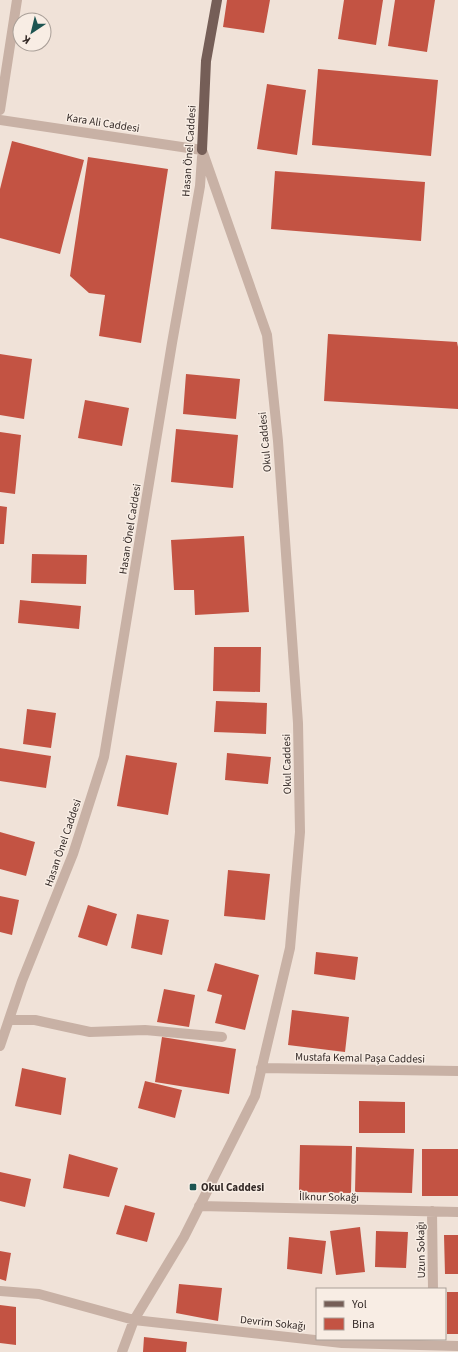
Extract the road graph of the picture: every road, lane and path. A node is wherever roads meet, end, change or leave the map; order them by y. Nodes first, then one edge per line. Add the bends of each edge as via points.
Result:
1 (17, 0) edge
2 (217, 0) edge
3 (0, 110) edge
4 (0, 120) edge
5 (202, 150) junction
6 (9, 1020) junction
7 (222, 1037) dead end
8 (0, 1046) edge
9 (261, 1068) junction
10 (458, 1071) edge
11 (199, 1206) junction
12 (432, 1211) junction
13 (458, 1212) edge
14 (433, 1288) edge
15 (0, 1291) edge
16 (134, 1320) junction
17 (434, 1342) edge
18 (458, 1346) edge
19 (122, 1352) edge

1 - 3 street
2 - 5 main road, Hasan Önel Caddesi via 206,61
4 - 5 street, Kara Ali Caddesi
5 - 6 street, Hasan Önel Caddesi via 200,186 104,757 73,854
5 - 9 street, Okul Caddesi via 267,335 278,441 298,723 300,832 290,948
6 - 7 street via 35,1020 90,1032 146,1030
6 - 8 street, Hasan Önel Caddesi
9 - 10 street, Mustafa Kemal Paşa Caddesi
9 - 11 street, Okul Caddesi via 255,1096
11 - 12 street, İlknur Sokağı
11 - 16 street, Okul Caddesi via 184,1237
12 - 13 street, İlknur Sokağı
12 - 14 street, Uzun Sokağı
15 - 16 street, Devrim Sokağı via 39,1294
16 - 17 street, Devrim Sokağı via 342,1343
16 - 19 street, Okul Caddesi
17 - 18 street, Devrim Sokağı

